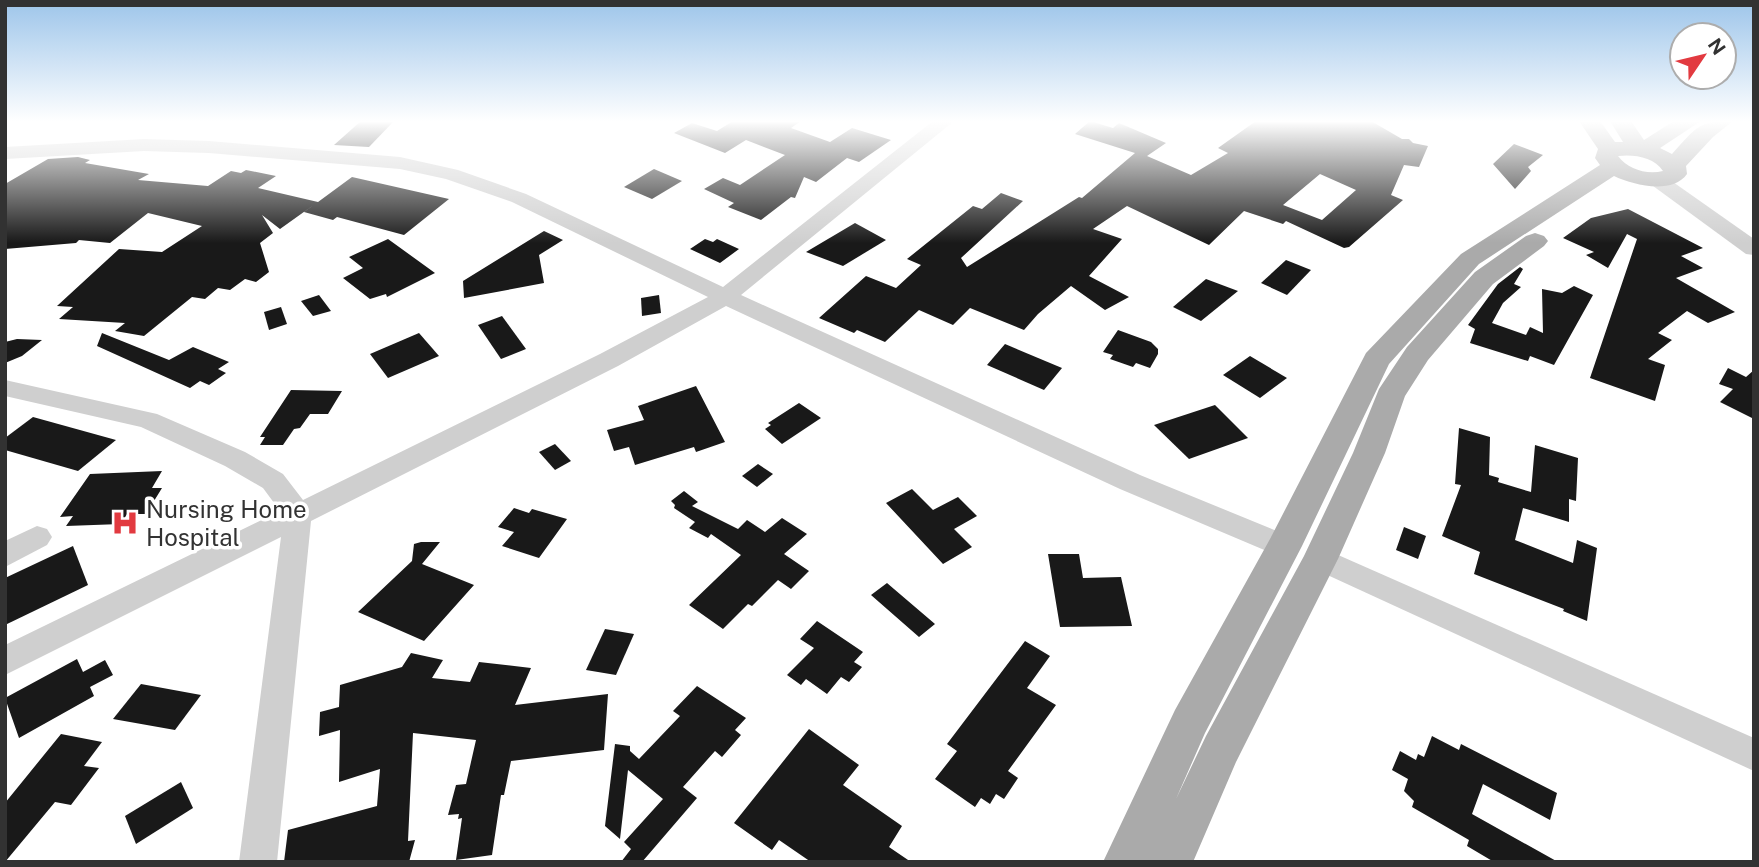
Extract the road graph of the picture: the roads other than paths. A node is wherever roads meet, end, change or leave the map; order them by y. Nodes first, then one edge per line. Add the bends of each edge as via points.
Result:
1 (379, 161) edge
2 (894, 161) edge
3 (1640, 161) edge
4 (1648, 161) edge
5 (1643, 164) junction
6 (1754, 234) edge
7 (1754, 249) edge
8 (725, 296) junction
9 (5, 388) edge
10 (298, 514) junction
11 (37, 537) dead end
12 (1284, 546) junction
13 (5, 555) edge
14 (1320, 559) junction
15 (5, 661) edge
16 (1754, 755) edge
17 (258, 862) edge
18 (1126, 862) edge
19 (1170, 862) edge

1 - 8 street via 451,174 519,198
2 - 8 street
3 - 5 main road
4 - 5 main road
5 - 6 street
5 - 7 street
5 - 12 main road via 1470,259 1430,299 1376,360
5 - 14 main road via 1484,278 1417,354 1390,397
8 - 10 street via 597,366
8 - 12 street via 1130,482
9 - 10 street via 148,420 273,481
10 - 15 street
10 - 17 street
11 - 13 lane
12 - 18 main road via 1189,723
14 - 16 street
14 - 19 main road via 1221,750

